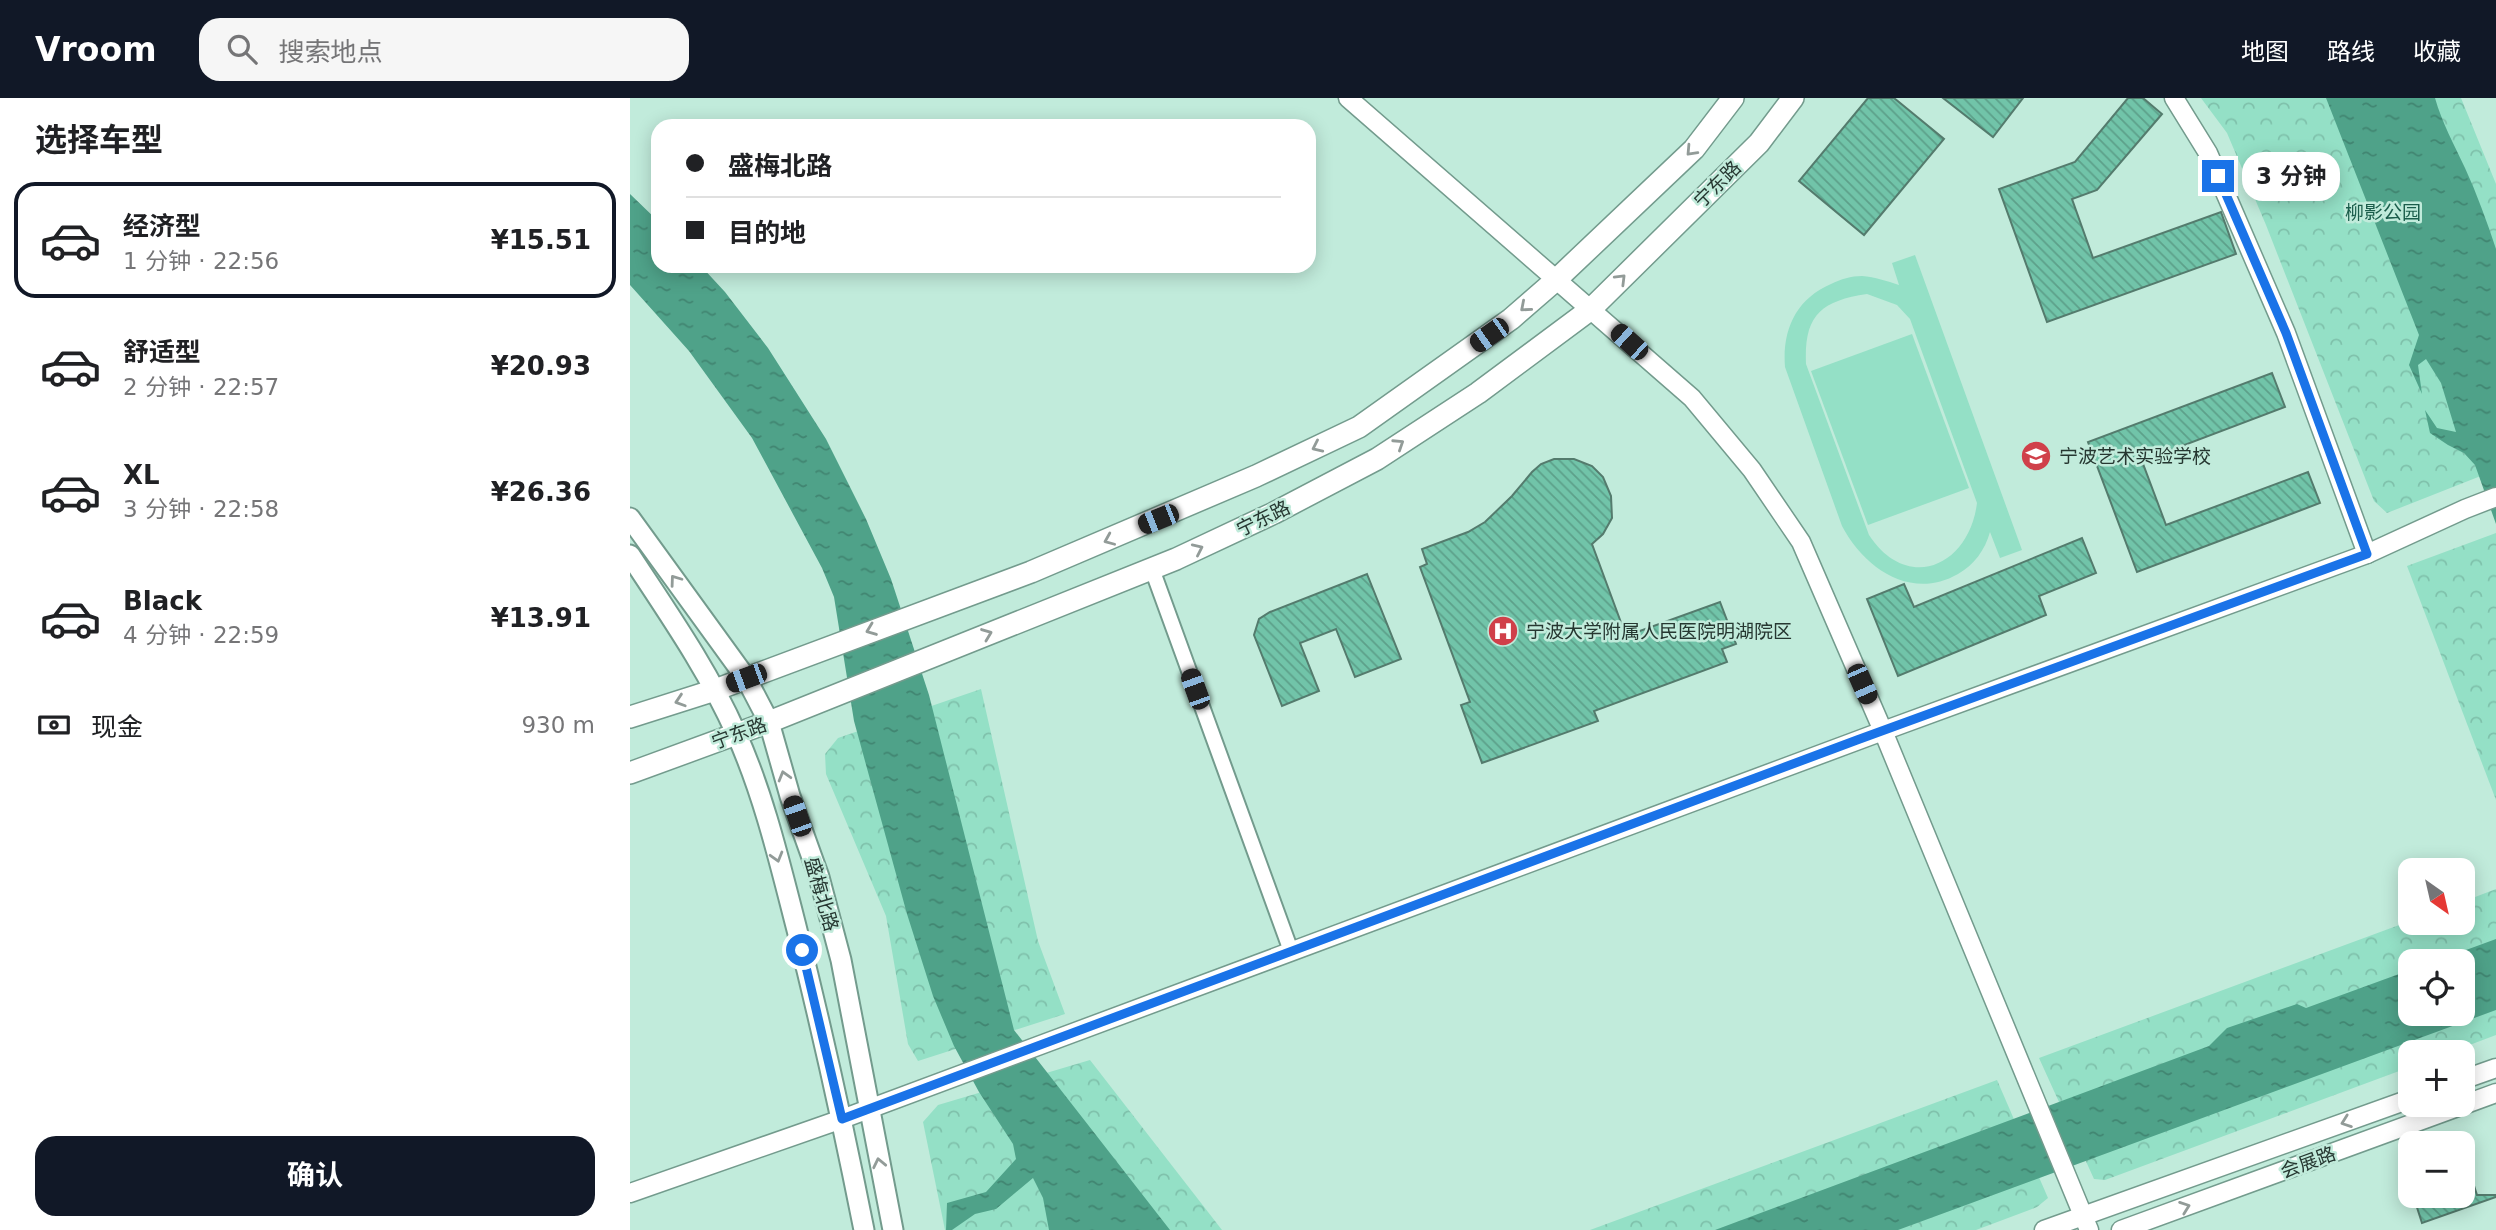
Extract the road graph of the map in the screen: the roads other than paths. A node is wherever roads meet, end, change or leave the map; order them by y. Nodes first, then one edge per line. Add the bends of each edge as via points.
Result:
1 (1348, 98) edge
2 (1733, 98) edge
3 (1793, 98) edge
4 (2174, 98) edge
5 (1557, 279) junction
6 (1591, 309) junction
7 (2496, 497) edge
8 (630, 518) edge
9 (2367, 554) junction
10 (630, 555) edge
11 (1152, 569) junction
12 (746, 678) junction
13 (715, 690) junction
14 (630, 717) edge
15 (769, 722) junction
16 (1883, 731) junction
17 (737, 733) junction
18 (630, 772) edge
19 (1291, 951) junction
20 (2496, 1068) edge
21 (2475, 1075) edge
22 (2496, 1093) edge
23 (2398, 1104) edge
24 (869, 1108) junction
25 (842, 1119) junction
26 (630, 1193) edge
27 (2086, 1223) edge
28 (864, 1230) edge
29 (894, 1230) edge
30 (2044, 1230) edge
31 (2121, 1230) edge

1 - 5 street
2 -> 5 main road via 1693,149
6 -> 3 main road, 宁东路 via 1759,143
4 - 9 street via 2208,153 2286,333
5 - 6 street
5 -> 12 main road via 1511,319 1359,427 1031,572
11 -> 6 main road, 宁东路 via 1377,459 1478,393
6 - 16 street via 1692,398 1752,470 1801,542
7 - 9 street
12 -> 8 main road, 盛梅北路
9 - 16 street
10 - 13 main road, 盛梅北路
15 -> 11 main road, 宁东路
11 - 19 street
12 - 13 main road
12 - 15 main road, 盛梅北路
13 -> 14 main road
13 - 17 main road, 盛梅北路
15 - 17 main road, 宁东路
24 -> 15 main road, 盛梅北路 via 841,960
16 - 19 street
16 - 27 street
17 - 18 main road, 宁东路
17 -> 25 main road, 盛梅北路 via 784,878
19 - 24 street
20 - 21 street
31 -> 22 street, 会展路
23 -> 27 street, 会展路
24 - 25 street
29 -> 24 main road, 盛梅北路
25 - 26 street
25 - 28 main road, 盛梅北路
27 - 30 street, 会展路

